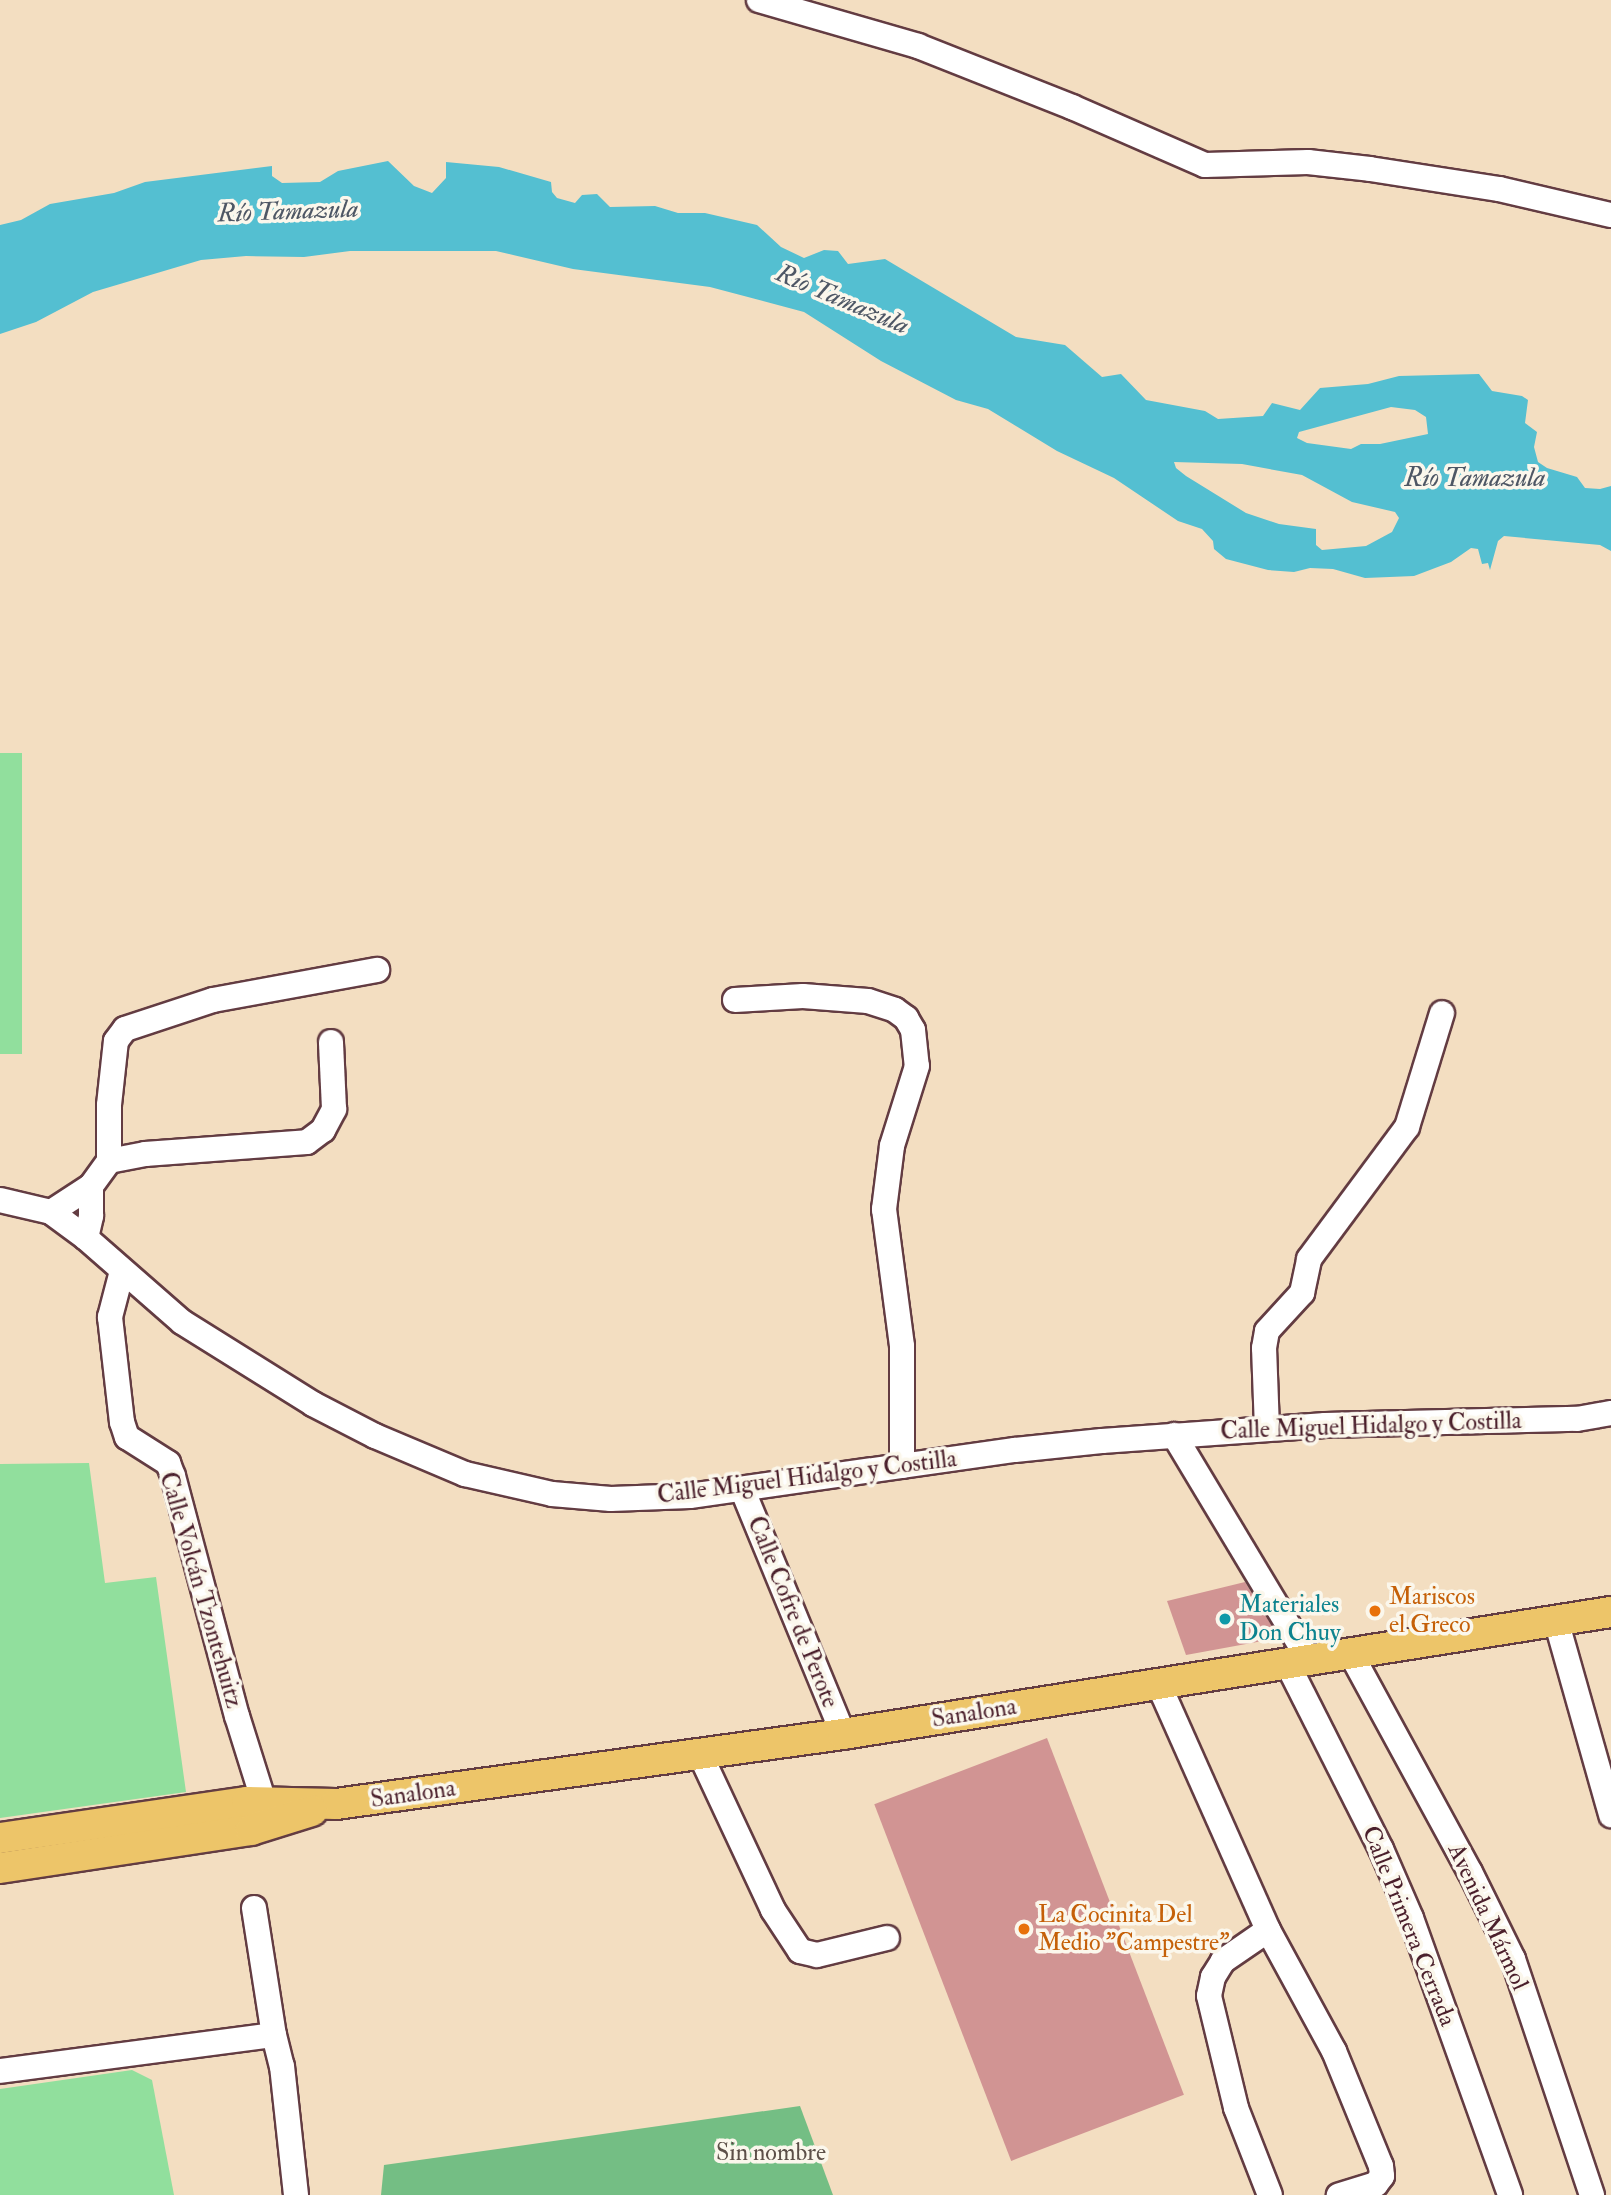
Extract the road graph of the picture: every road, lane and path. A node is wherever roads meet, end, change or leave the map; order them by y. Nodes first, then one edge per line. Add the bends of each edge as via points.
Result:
1 (759, 0) edge
2 (1611, 215) edge
3 (377, 970) dead end
4 (735, 1000) dead end
5 (1442, 1013) dead end
6 (331, 1042) dead end
7 (109, 1161) junction
8 (91, 1186) junction
9 (0, 1200) edge
10 (51, 1212) junction
11 (86, 1238) junction
12 (122, 1271) junction
13 (1611, 1413) edge
14 (1267, 1429) junction
15 (1174, 1436) junction
16 (902, 1466) junction
17 (743, 1490) junction
18 (1611, 1612) edge
19 (1556, 1620) junction
20 (1351, 1654) junction
21 (1299, 1663) junction
22 (1159, 1685) junction
23 (844, 1734) junction
24 (701, 1754) junction
25 (264, 1802) junction
26 (336, 1804) junction
27 (1610, 1806) edge
28 (0, 1838) edge
29 (69, 1843) junction
30 (0, 1868) edge
31 (254, 1908) dead end
32 (1268, 1930) junction
33 (887, 1938) dead end
34 (274, 2035) junction
35 (0, 2071) edge
36 (296, 2195) edge
37 (1270, 2195) edge
38 (1339, 2195) edge
39 (1510, 2195) edge
40 (1592, 2195) edge

1 - 2 street via 918,46 1205,165 1308,162 1370,169 1499,189
3 - 7 street via 213,1000 125,1029 116,1041
4 - 16 street via 803,996 868,1001 895,1010 913,1030 917,1066 892,1146 884,1209 902,1346
5 - 14 street via 1407,1127 1309,1259 1302,1293 1267,1331
6 - 7 street via 334,1109 323,1130 307,1142 145,1154
7 - 8 street
8 - 10 street
8 - 11 street
9 - 10 street, Calle Miguel Hidalgo y Costilla
10 - 11 street, Calle Miguel Hidalgo y Costilla
11 - 12 street, Calle Miguel Hidalgo y Costilla
12 - 17 street, Calle Miguel Hidalgo y Costilla via 183,1322 243,1362 375,1436 465,1474 552,1494 611,1499
12 - 25 street, Calle Volcán Tzontehuitz via 110,1317 122,1422 127,1437 168,1463 173,1476
13 - 14 street, Calle Miguel Hidalgo y Costilla via 1577,1419
14 - 15 street, Calle Miguel Hidalgo y Costilla
15 - 16 street, Calle Miguel Hidalgo y Costilla via 1015,1450
15 - 21 street, Calle Primera Cerrada
16 - 17 street, Calle Miguel Hidalgo y Costilla
17 - 23 street, Calle Cofre de Perote
18 - 19 main road, Sanalona
19 - 20 main road, Sanalona
19 - 27 street
20 - 21 main road, Sanalona
20 - 40 street, Avenida Mármol via 1513,1959
21 - 22 main road, Sanalona
21 - 39 street, Calle Primera Cerrada via 1411,1918
22 - 23 main road, Sanalona
22 - 32 street
23 - 24 main road, Sanalona
24 - 26 main road, Sanalona
24 - 33 street via 773,1910 800,1951 817,1955
25 - 26 main road
25 - 29 main road
26 - 29 main road via 251,1830
28 - 29 main road
29 - 30 main road
31 - 34 street
32 - 37 street via 1223,1961 1209,1996 1236,2108
32 - 38 street via 1334,2051 1381,2166 1382,2176 1376,2184
34 - 35 street
34 - 36 street via 282,2066

